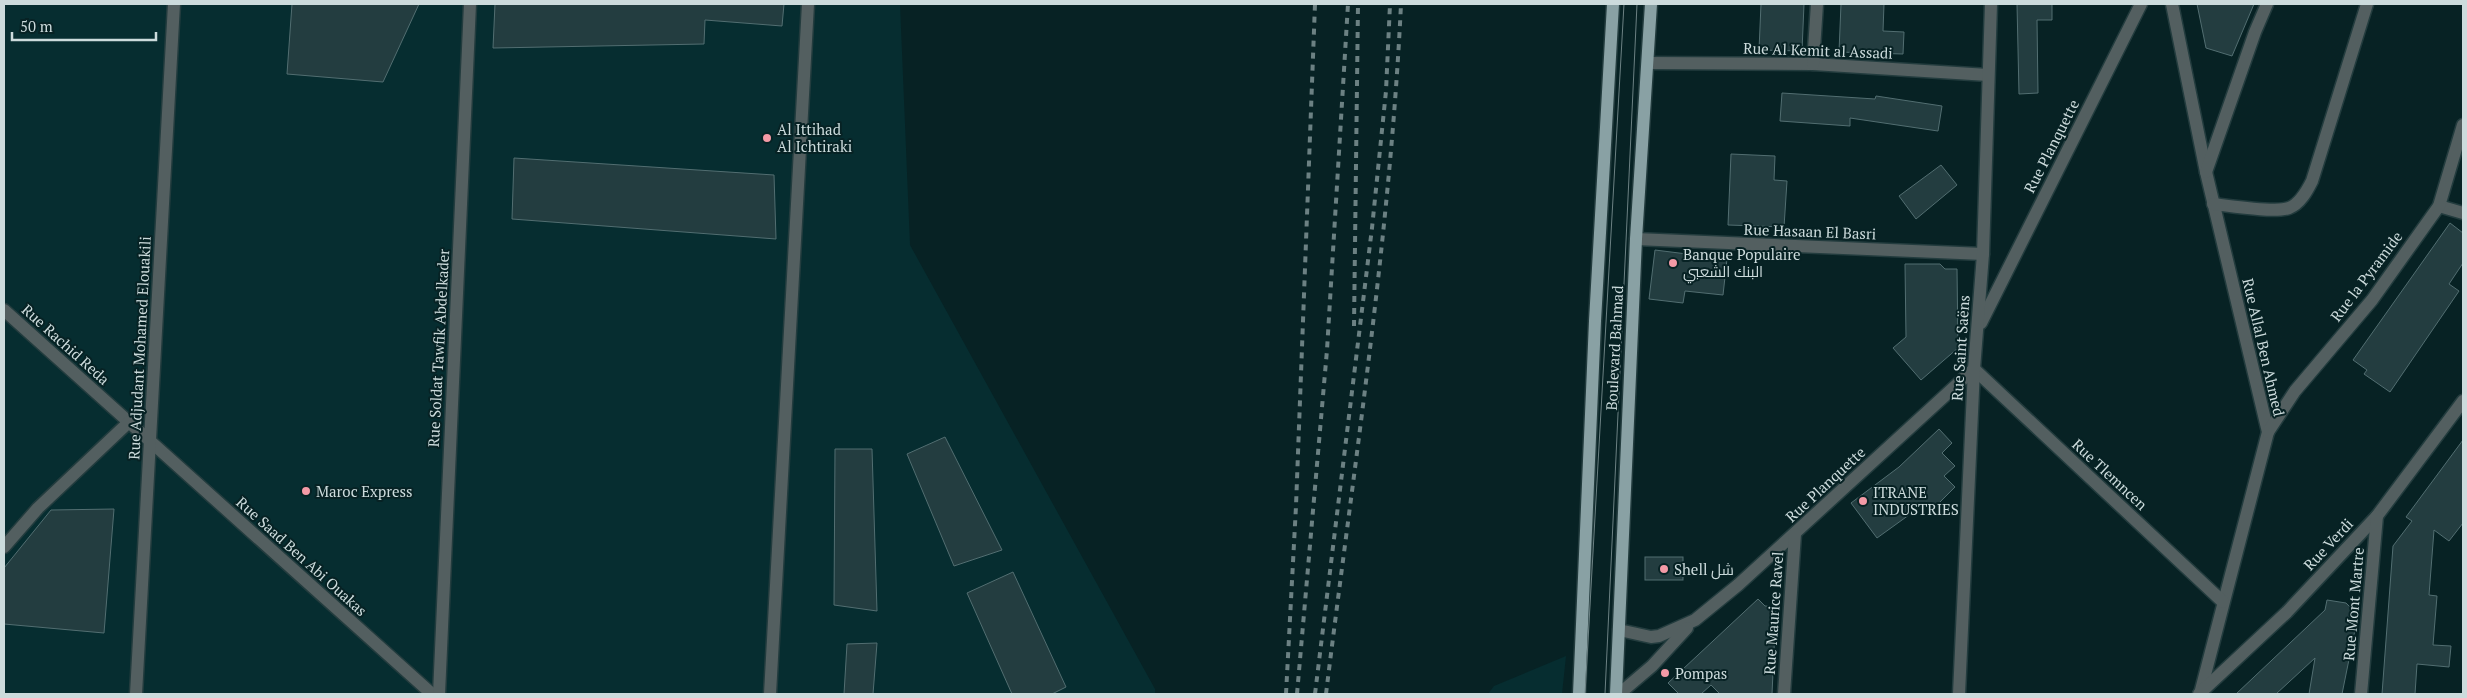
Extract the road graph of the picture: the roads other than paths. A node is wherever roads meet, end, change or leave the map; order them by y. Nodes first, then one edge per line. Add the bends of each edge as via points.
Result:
1 (174, 4) edge
2 (470, 4) edge
3 (808, 4) edge
4 (1613, 4) edge
5 (1651, 4) edge
6 (1817, 4) edge
7 (1991, 4) edge
8 (2141, 4) edge
9 (2172, 4) edge
10 (2267, 4) edge
11 (2367, 4) edge
12 (1648, 63) junction
13 (1813, 64) junction
14 (1988, 76) junction
15 (2463, 125) edge
16 (2206, 172) junction
17 (2214, 204) junction
18 (2438, 206) junction
19 (2463, 213) edge
20 (1636, 239) junction
21 (1983, 254) junction
22 (4, 310) edge
23 (1977, 330) junction
24 (1974, 369) junction
25 (2463, 401) edge
26 (129, 422) junction
27 (2268, 432) junction
28 (150, 442) junction
29 (2376, 516) junction
30 (1795, 534) junction
31 (4, 547) edge
32 (2223, 602) junction
33 (1695, 620) junction
34 (1619, 630) junction
35 (136, 694) edge
36 (432, 694) edge
37 (439, 694) edge
38 (770, 694) edge
39 (1578, 694) edge
40 (1617, 694) edge
41 (1784, 694) edge
42 (1959, 694) edge
43 (2200, 694) edge
44 (2362, 694) edge

1 - 28 street, Rue Adjudant Mohamed Elouakili
2 - 37 street, Rue Soldat Tawfik Abdelkader
3 - 38 street
4 - 39 main road, Boulevard Bahmad via 1594,321
5 - 12 main road, Boulevard Bahmad
6 - 13 street
7 - 14 street, Rue Saint Saëns
8 - 23 street, Rue Planquette
9 - 16 street, Rue Allal Ben Ahmed
10 - 16 street via 2254,32
11 - 17 street via 2312,181 2305,194 2289,208 2278,210
12 - 13 street, Rue Al Kemit al Assadi
12 - 20 main road, Boulevard Bahmad
13 - 14 street, Rue Al Kemit al Assadi
14 - 21 street, Rue Saint Saëns
15 - 18 street, Rue la Pyramide
16 - 17 street, Rue Allal Ben Ahmed
17 - 27 street, Rue Allal Ben Ahmed
18 - 19 street
18 - 27 street, Rue la Pyramide via 2372,300 2296,391
20 - 21 street, Rue Hasaan El Basri
20 - 34 main road, Boulevard Bahmad
21 - 23 street, Rue Saint Saëns
22 - 26 street, Rue Rachid Reda
23 - 24 street, Rue Saint Saëns
24 - 30 street, Rue Planquette
24 - 32 street, Rue Tlemncen
24 - 42 street, Rue Saint Saëns
25 - 29 street, Rue Verdi
26 - 28 street, Rue Rachid Reda
26 - 31 street via 38,508
27 - 32 street, Rue Allal Ben Ahmed
28 - 35 street, Rue Adjudant Mohamed Elouakili
28 - 36 street, Rue Saad Ben Abi Ouakas
29 - 43 street, Rue Verdi via 2287,612
29 - 44 street, Rue Mont Martre
30 - 33 street, Rue Planquette
30 - 41 street, Rue Maurice Ravel
32 - 43 street, Rue Allal Ben Ahmed
33 - 34 street, Rue Planquette via 1659,636
33 - 40 street, Rue Planquette via 1652,666
34 - 40 main road, Boulevard Bahmad

